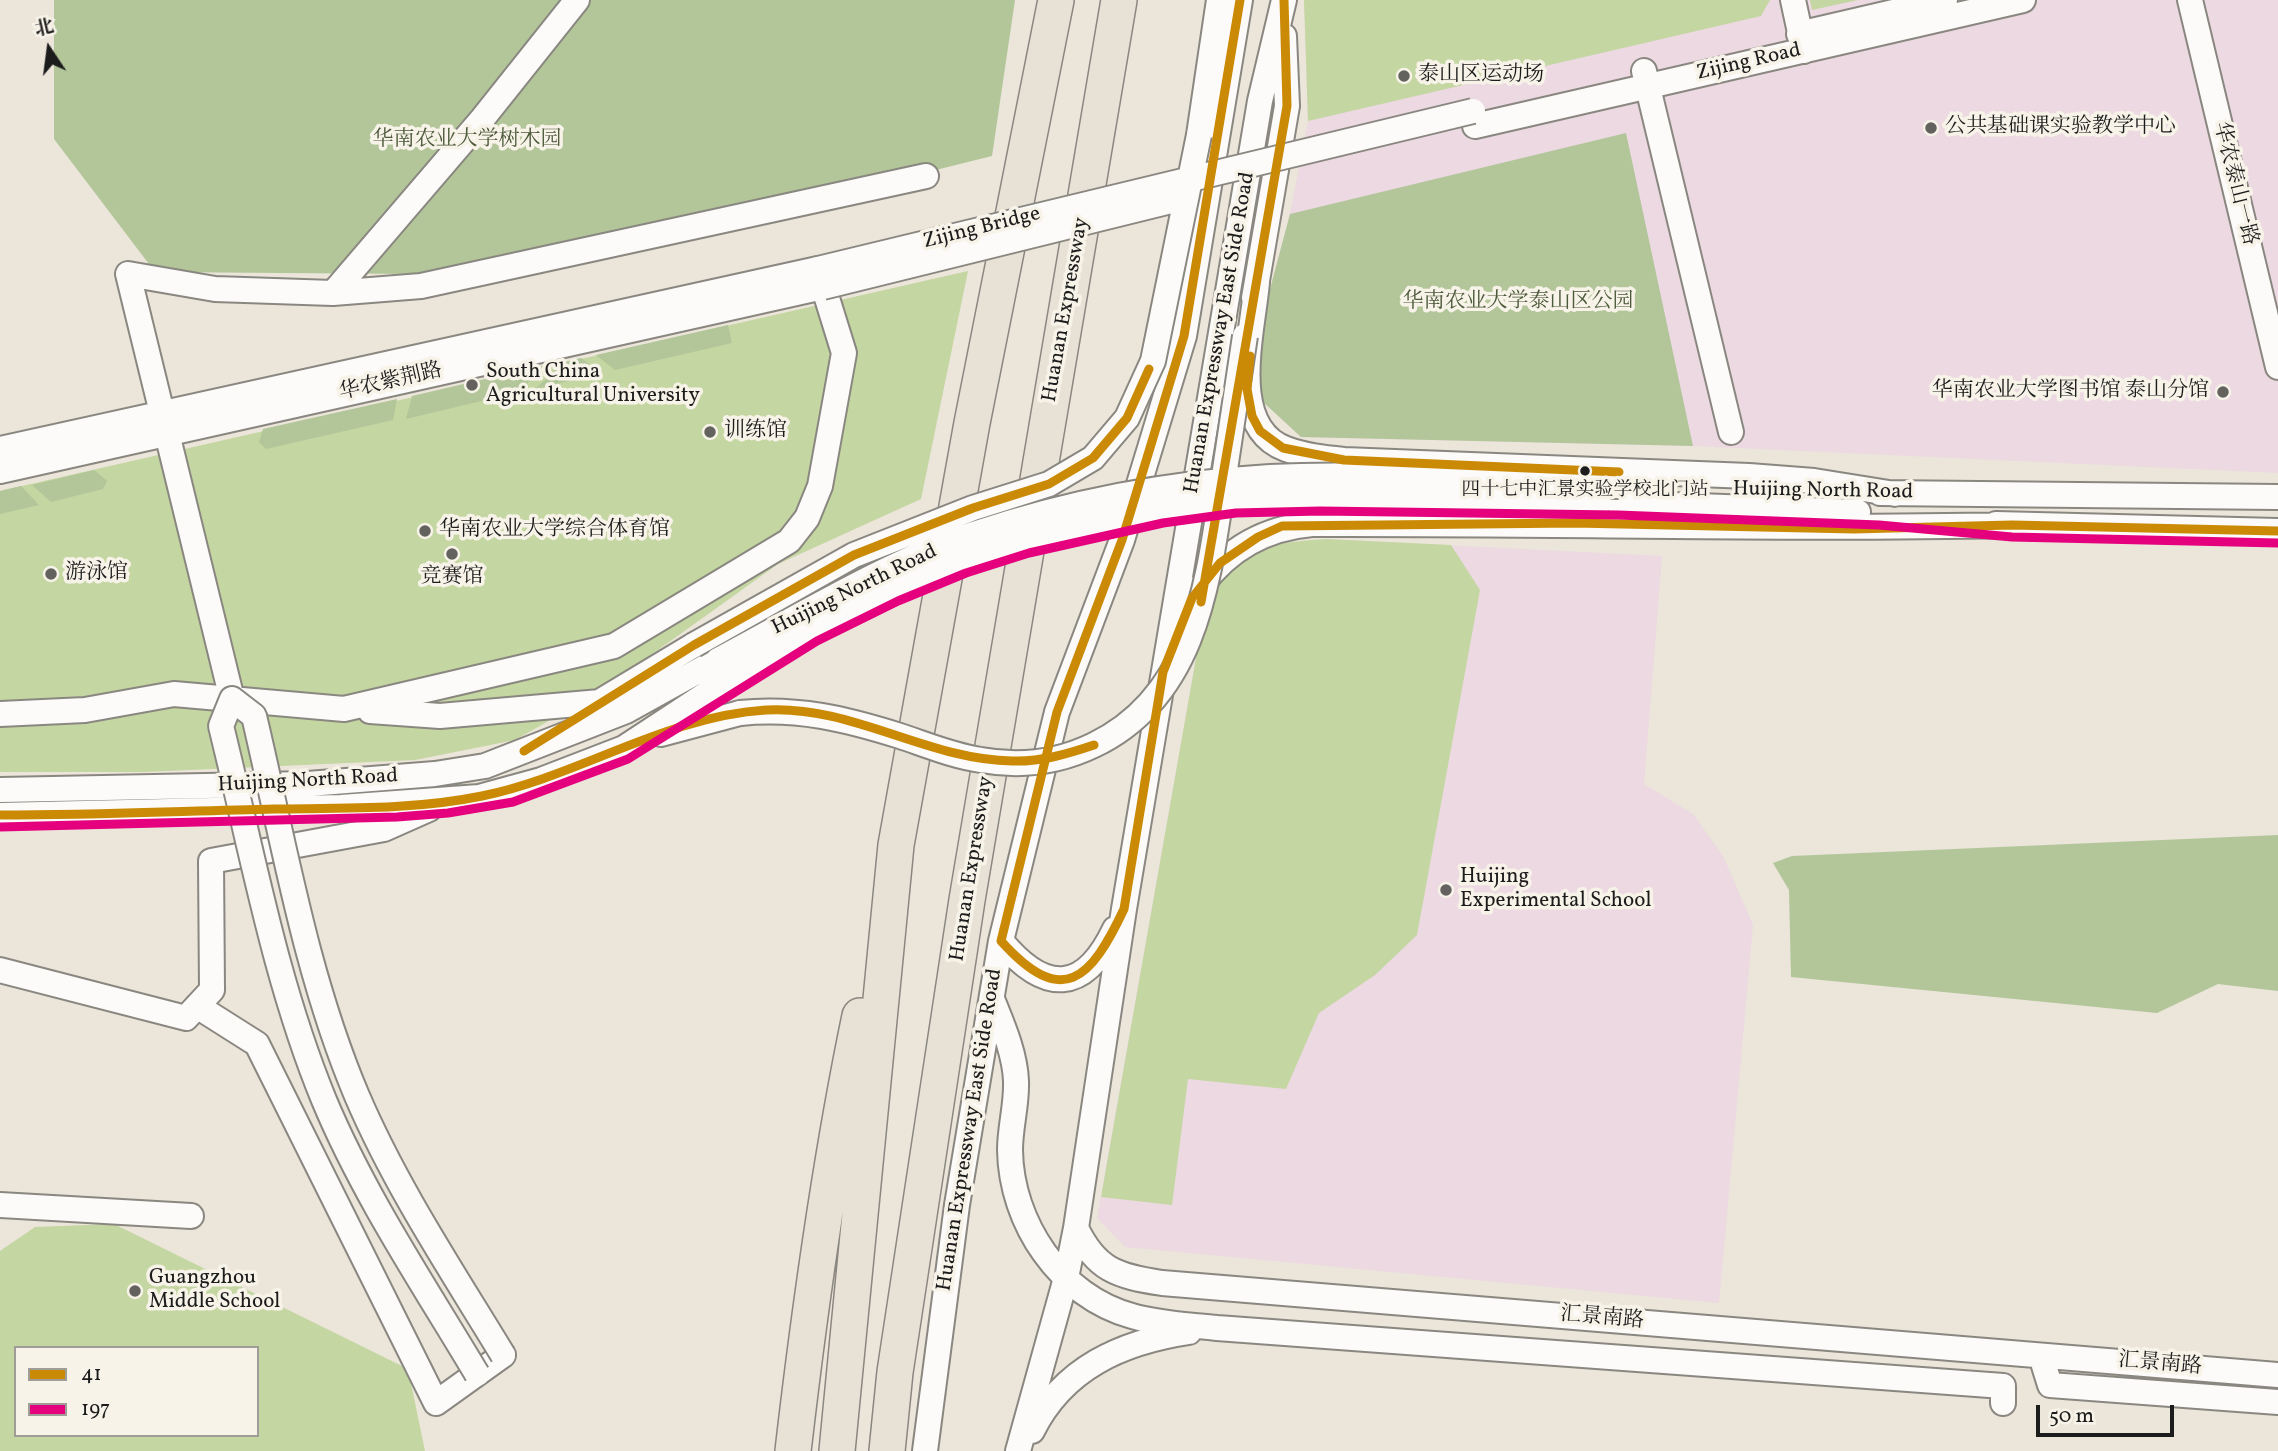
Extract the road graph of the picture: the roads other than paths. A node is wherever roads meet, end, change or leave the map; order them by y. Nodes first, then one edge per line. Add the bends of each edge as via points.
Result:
1 (577, 0) edge
2 (1031, 0) edge
3 (1056, 0) edge
4 (1119, 0) edge
5 (1139, 0) edge
6 (1219, 0) edge
7 (1240, 0) edge
8 (1793, 0) edge
9 (1945, 0) edge
10 (2023, 0) edge
11 (2190, 0) edge
12 (1284, 3) edge
13 (1976, 5) edge
14 (1802, 42) junction
15 (1646, 78) junction
16 (1474, 118) joint
17 (926, 177) dead end
18 (820, 278) junction
19 (1074, 280) junction
20 (1257, 282) junction
21 (333, 293) junction
22 (2278, 368) edge
23 (164, 423) junction
24 (972, 423) junction
25 (1731, 432) dead end
26 (0, 449) edge
27 (0, 471) edge
28 (1895, 494) junction
29 (1618, 495) junction
30 (2278, 497) edge
31 (2012, 525) junction
32 (2278, 531) edge
33 (722, 671) junction
34 (1163, 673) junction
35 (232, 699) junction
36 (600, 702) junction
37 (344, 709) junction
38 (0, 714) edge
39 (624, 748) junction
40 (521, 753) junction
41 (0, 790) edge
42 (446, 801) junction
43 (0, 815) edge
44 (896, 845) junction
45 (1124, 909) junction
46 (1001, 941) junction
47 (0, 970) edge
48 (992, 998) junction
49 (197, 1006) junction
50 (0, 1205) edge
51 (191, 1216) dead end
52 (1076, 1228) junction
53 (1066, 1278) junction
54 (1217, 1328) junction
55 (1720, 1329) junction
56 (2041, 1356) junction
57 (1717, 1364) junction
58 (477, 1374) junction
59 (2278, 1375) edge
60 (2278, 1402) edge
61 (2003, 1403) dead end
62 (793, 1451) edge
63 (837, 1451) edge
64 (887, 1451) edge
65 (925, 1451) edge
66 (1020, 1451) edge

1 - 21 street
2 - 24 highway
3 - 24 highway
4 - 19 highway, Huanan Expressway
5 - 19 highway
6 - 36 street, bridge via 1179,248 1153,361 1127,418 1093,458 1049,484 854,555
7 - 46 street, Huanan Expressway East Side Road via 1184,336 1122,540 1056,712
8 - 14 street
9 - 14 street, Zijing Road
10 - 13 street, Zijing Road
11 - 22 street, 华农泰山一路
12 - 20 street via 1287,106
12 - 34 street, Huanan Expressway East Side Road via 1260,101
13 - 14 street, Zijing Road
14 - 15 street, Zijing Road
15 - 16 street, Zijing Road
15 - 25 street
16 - 18 street, Zijing Bridge, bridge
17 - 21 street via 421,286
18 - 23 street, 华农紫荆路
18 - 37 street via 844,353 820,486 807,518 789,541 614,646
19 - 64 highway, Huanan Expressway via 1043,438 967,900
20 - 28 street via 1247,388 1260,431 1283,448 1344,460 1784,478
20 - 39 street, bridge via 1198,618 1162,692 1128,725 1069,755 1023,763 956,755 817,713 767,710 694,723
21 - 23 street via 215,289 128,274
23 - 26 street, 华农紫荆路
23 - 27 street, 华农紫荆路
23 - 35 street
24 - 44 highway
28 - 29 street, Huijing North Road
28 - 30 street, Huijing North Road
29 - 31 street, Huijing North Road
29 - 33 street, Huijing North Road, bridge via 1235,501 1084,526 962,561
31 - 32 street, Huijing North Road
31 - 34 street via 1854,529 1575,523 1282,526 1237,549 1207,577 1192,597
33 - 39 street, Huijing North Road
33 - 40 street, Huijing North Road
34 - 45 street, Huanan Expressway East Side Road
35 - 37 street
35 - 38 street via 174,694 85,710
35 - 58 street, bridge via 221,726 306,1052 369,1190
35 - 58 street, bridge via 254,716 322,996 357,1096 400,1182 503,1356
36 - 37 street via 440,716
36 - 40 street
39 - 42 street, Huijing North Road via 510,790
40 - 41 street, Huijing North Road via 485,766 372,780 172,789
42 - 43 street, Huijing North Road
42 - 49 street via 384,829 211,861 212,990
44 - 62 highway via 841,1107
44 - 63 highway
45 - 46 street via 1099,956 1076,977 1058,980 1041,976 1025,968
45 - 52 street, Huanan Expressway East Side Road
46 - 48 street, Huanan Expressway East Side Road
47 - 49 street via 186,1018
48 - 53 street via 1016,1078 1010,1150 1014,1189 1026,1224
48 - 65 street, Huanan Expressway East Side Road via 957,1205
49 - 58 street via 257,1044 436,1403
50 - 51 street
52 - 53 street, Huanan Expressway East Side Road
52 - 55 street, 汇景南路 via 1100,1264 1117,1273 1162,1283
53 - 54 street via 1084,1294 1131,1316
53 - 66 street, Huanan Expressway East Side Road
54 - 57 street, 汇景南路
54 - 66 street via 1152,1338 1099,1361 1055,1392
55 - 56 street, 汇景南路
55 - 57 street
56 - 59 street, 汇景南路
56 - 60 street, 汇景南路 via 2050,1385
57 - 61 street, 汇景南路 via 2003,1386

